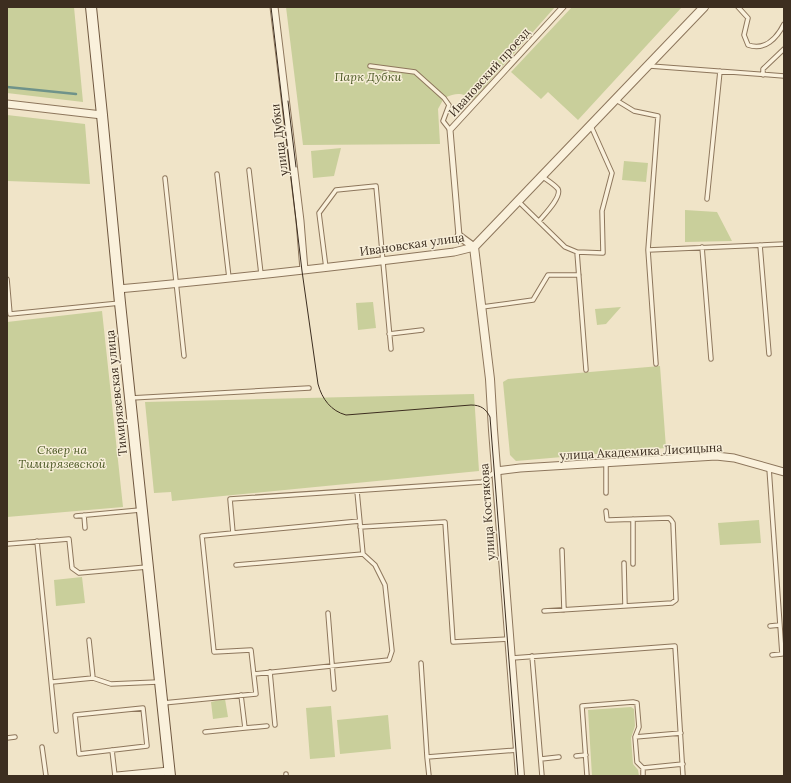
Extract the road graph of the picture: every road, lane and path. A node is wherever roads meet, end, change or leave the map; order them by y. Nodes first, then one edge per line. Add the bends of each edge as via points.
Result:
1 (91, 7) edge
2 (274, 7) edge
3 (563, 7) edge
4 (704, 7) edge
5 (738, 7) edge
6 (784, 24) edge
7 (784, 49) edge
8 (370, 66) dead end
9 (647, 66) junction
10 (720, 71) junction
11 (762, 75) junction
12 (784, 76) edge
13 (615, 100) junction
14 (7, 104) edge
15 (102, 115) junction
16 (590, 125) junction
17 (450, 130) junction
18 (249, 170) dead end
19 (217, 174) dead end
20 (542, 176) junction
21 (165, 178) dead end
22 (707, 199) dead end
23 (518, 201) junction
24 (539, 221) junction
25 (459, 236) joint
26 (784, 244) edge
27 (760, 245) junction
28 (474, 247) junction
29 (702, 247) junction
30 (648, 250) junction
31 (577, 252) junction
32 (383, 261) junction
33 (326, 268) junction
34 (304, 270) junction
35 (579, 275) junction
36 (261, 276) junction
37 (7, 279) edge
38 (229, 279) junction
39 (176, 284) junction
40 (118, 288) junction
41 (120, 303) junction
42 (482, 307) junction
43 (422, 330) dead end
44 (390, 334) junction
45 (391, 349) dead end
46 (769, 354) dead end
47 (184, 356) dead end
48 (710, 359) dead end
49 (656, 364) dead end
50 (586, 370) dead end
51 (309, 388) dead end
52 (130, 398) junction
53 (606, 463) junction
54 (769, 468) junction
55 (496, 471) junction
56 (784, 472) edge
57 (357, 491) junction
58 (606, 493) dead end
59 (142, 510) junction
60 (606, 511) dead end
61 (84, 515) junction
62 (76, 516) dead end
63 (633, 519) junction
64 (360, 521) junction
65 (360, 527) junction
66 (85, 528) dead end
67 (233, 533) junction
68 (37, 541) junction
69 (7, 544) edge
70 (562, 550) dead end
71 (363, 554) junction
72 (624, 563) dead end
73 (633, 564) dead end
74 (236, 565) dead end
75 (148, 567) junction
76 (625, 606) junction
77 (564, 610) junction
78 (544, 611) dead end
79 (328, 613) dead end
80 (780, 625) junction
81 (770, 626) dead end
82 (509, 639) junction
83 (89, 640) dead end
84 (772, 655) dead end
85 (532, 656) junction
86 (511, 658) junction
87 (421, 663) dead end
88 (332, 666) junction
89 (270, 672) junction
90 (254, 674) junction
91 (93, 678) junction
92 (52, 682) junction
93 (160, 682) junction
94 (334, 689) dead end
95 (241, 695) junction
96 (162, 704) junction
97 (275, 725) dead end
98 (267, 726) dead end
99 (245, 728) junction
100 (56, 731) dead end
101 (205, 732) dead end
102 (680, 733) junction
103 (15, 737) dead end
104 (635, 737) junction
105 (7, 738) edge
106 (42, 747) dead end
107 (112, 750) junction
108 (518, 750) junction
109 (576, 756) dead end
110 (586, 756) junction
111 (427, 757) junction
112 (559, 758) dead end
113 (541, 759) junction
114 (683, 764) junction
115 (643, 768) junction
116 (169, 773) edge
117 (133, 775) edge
118 (146, 775) edge
119 (46, 776) edge
120 (116, 776) edge
121 (429, 776) edge
122 (520, 776) edge
123 (542, 776) edge
124 (587, 776) edge
125 (643, 776) edge
126 (683, 776) edge

1 - 15 main road, Тимирязевская улица
2 - 34 street, улица Дубки
3 - 17 street, Ивановский проезд
4 - 9 street, Ивановская улица
5 - 6 lane via 748,18 744,35 748,45 765,46 775,38
7 - 11 lane via 763,69
8 - 17 lane via 415,72 449,105 443,121
9 - 10 lane
9 - 13 street, Ивановская улица
10 - 11 lane
10 - 22 lane
11 - 12 lane
13 - 16 street, Ивановская улица
13 - 30 lane via 634,111 658,116
14 - 15 street
15 - 40 main road, Тимирязевская улица
16 - 20 street, Ивановская улица
16 - 31 lane via 612,173 602,210 603,252
17 - 25 street, Ивановский проезд
18 - 36 lane
19 - 38 lane
20 - 23 street, Ивановская улица
20 - 24 lane via 558,189 559,193
21 - 39 lane
23 - 24 lane
23 - 28 street, Ивановская улица
24 - 31 lane via 565,247
25 - 28 street, Ивановский проезд
26 - 27 lane
27 - 29 lane
27 - 46 lane
28 - 32 street, Ивановская улица
28 - 42 street, улица Костякова
29 - 30 lane
29 - 48 lane
30 - 49 lane
31 - 35 lane
32 - 33 street, Ивановская улица
32 - 33 lane via 376,186 336,190 319,213
32 - 44 lane
33 - 34 street, Ивановская улица
34 - 36 street, Ивановская улица
35 - 42 lane via 548,275 533,300
35 - 50 lane
36 - 38 street, Ивановская улица
37 - 41 lane via 10,314
38 - 39 street, Ивановская улица
39 - 40 street, Ивановская улица
39 - 47 lane
40 - 41 main road, Тимирязевская улица
41 - 52 main road, Тимирязевская улица
42 - 55 street, улица Костякова
43 - 44 lane
44 - 45 lane
51 - 52 lane
52 - 59 main road, Тимирязевская улица
53 - 54 street, улица Академика Лисицына via 716,456 734,458
53 - 55 street, улица Академика Лисицына
53 - 58 lane
54 - 56 street, улица Академика Лисицына
54 - 80 lane
55 - 57 lane via 482,482
55 - 82 street, улица Костякова
57 - 64 lane
57 - 67 lane via 230,499
59 - 61 lane
59 - 75 main road, Тимирязевская улица
60 - 63 lane via 607,520
61 - 62 lane
61 - 66 lane
63 - 73 lane
63 - 76 lane via 669,518 673,523 676,600 672,603
64 - 65 lane
64 - 67 lane
65 - 71 lane
65 - 82 lane via 445,522 453,642
67 - 90 lane via 202,536 214,652 251,650
68 - 69 lane
68 - 75 lane via 69,539 72,568 79,573
68 - 92 lane
70 - 77 lane
71 - 74 lane
71 - 88 lane via 375,565 385,585 392,651 389,660
72 - 76 lane
75 - 93 main road, Тимирязевская улица
76 - 77 lane
77 - 78 lane
79 - 88 lane
80 - 81 lane
80 - 84 lane via 782,654
82 - 86 street, улица Костякова
83 - 91 lane
85 - 86 lane
85 - 102 lane via 675,646
85 - 113 lane
86 - 108 street, улица Костякова
87 - 111 lane
88 - 89 lane
88 - 94 lane
89 - 90 lane
89 - 97 lane
90 - 95 lane via 256,694
91 - 92 lane
91 - 93 lane via 111,684
92 - 100 lane
93 - 96 main road, Тимирязевская улица
95 - 96 lane
95 - 99 lane
96 - 116 main road, Тимирязевская улица
98 - 99 lane
99 - 101 lane
102 - 104 lane
102 - 114 lane
103 - 105 lane
104 - 110 lane via 639,727 637,703 582,706
104 - 115 lane via 637,762
106 - 119 lane
107 - 107 lane via 147,746 143,708 75,715 79,754
107 - 120 lane
108 - 111 lane
108 - 122 street, улица Костякова
109 - 110 lane
110 - 124 lane
111 - 121 lane
112 - 113 lane
113 - 123 lane
114 - 115 lane
114 - 126 lane
115 - 125 lane
116 - 118 street
117 - 118 street
117 - 120 street

